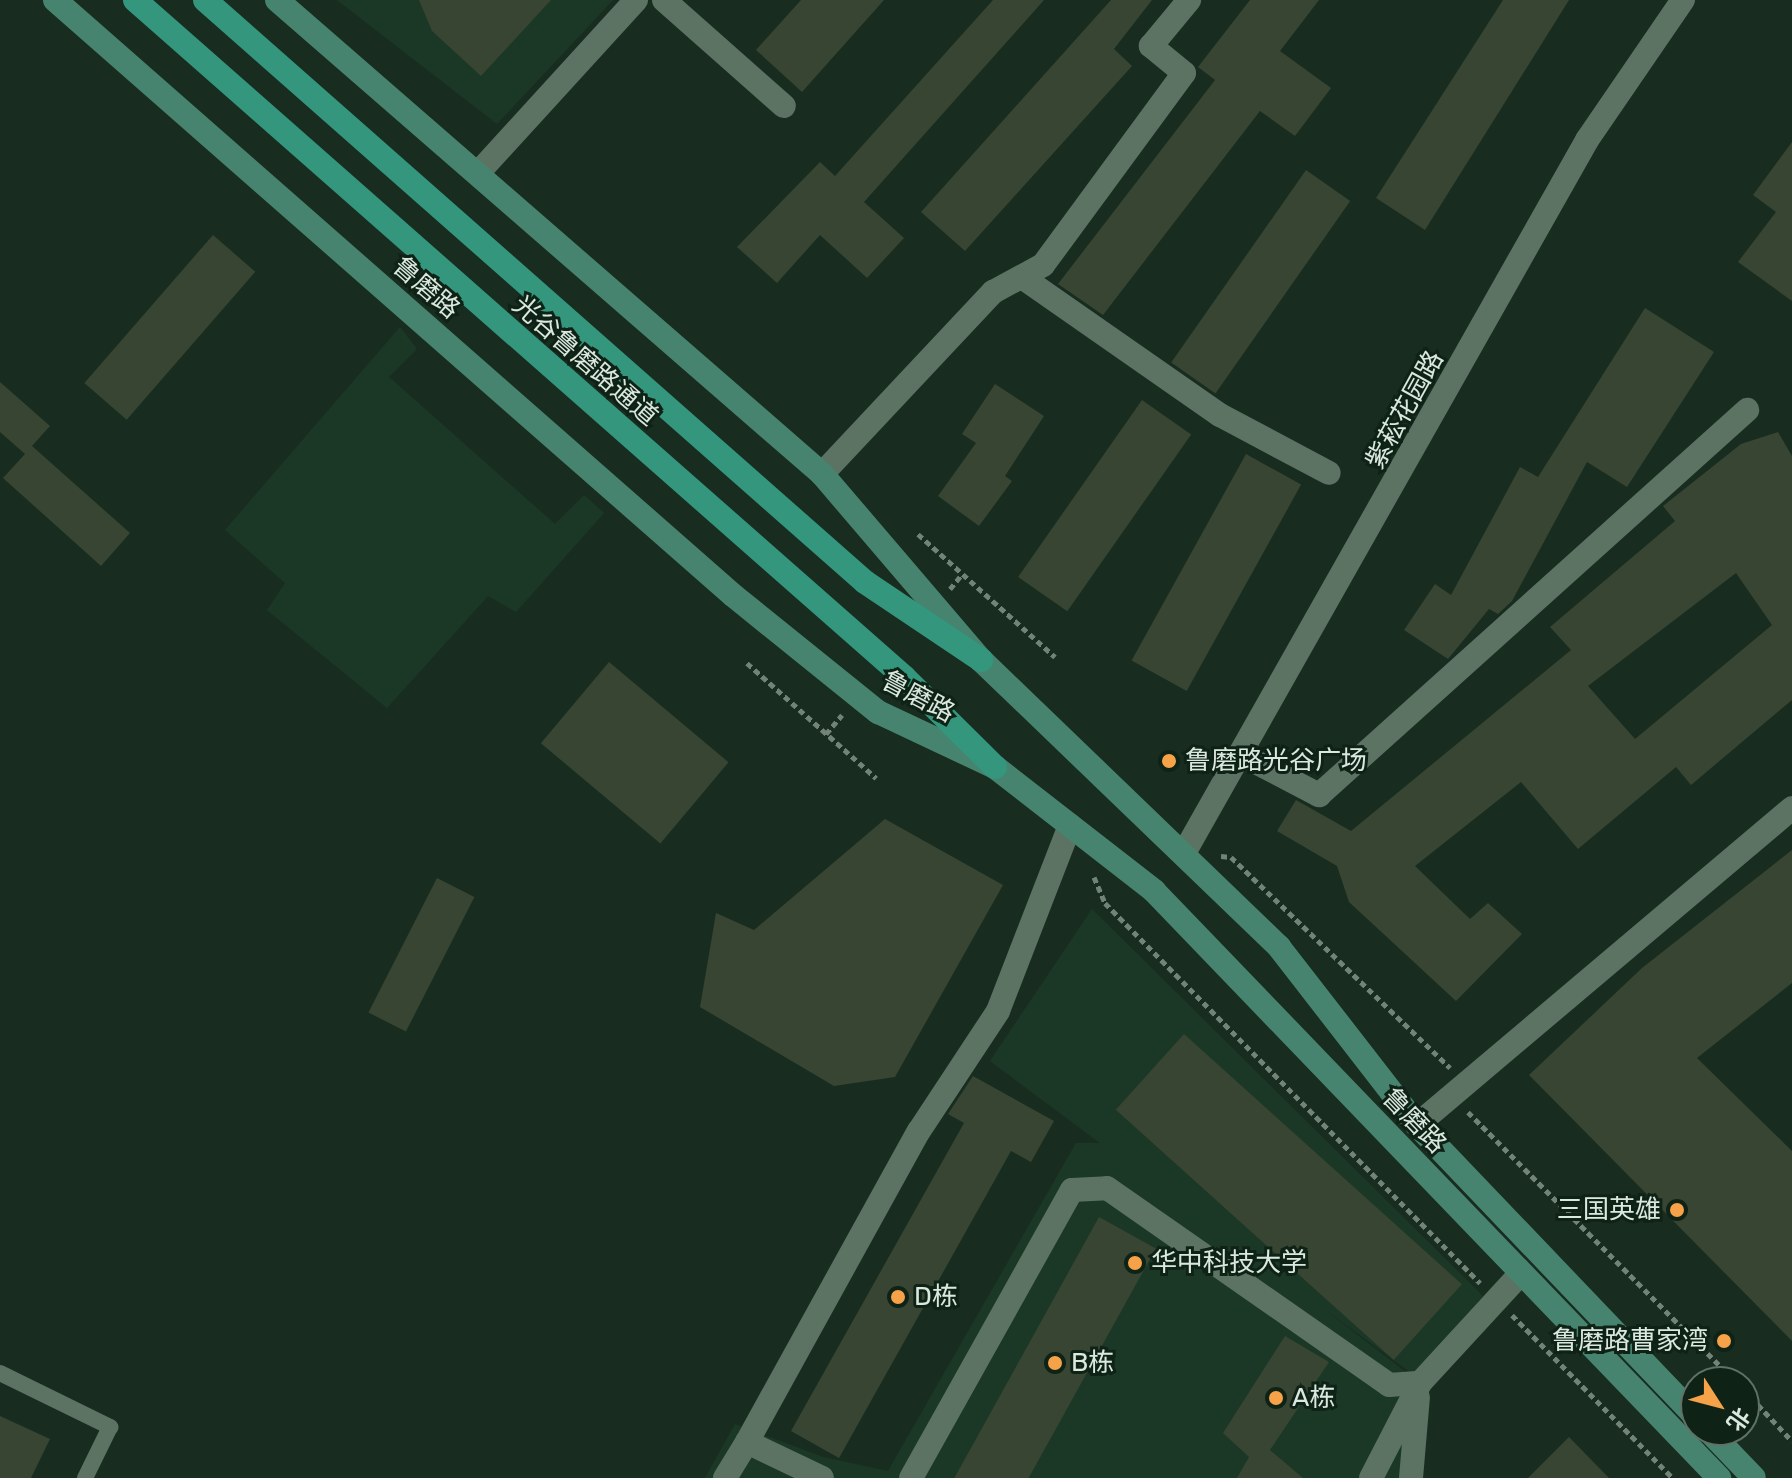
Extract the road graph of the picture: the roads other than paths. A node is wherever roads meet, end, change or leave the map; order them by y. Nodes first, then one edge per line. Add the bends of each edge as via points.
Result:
1 (55, 0) edge
2 (75, 0) edge
3 (135, 0) edge
4 (205, 0) edge
5 (277, 0) edge
6 (636, 0) edge
7 (664, 0) edge
8 (1189, 0) edge
9 (1683, 0) edge
10 (88, 26) junction
11 (784, 106) dead end
12 (479, 172) junction
13 (1022, 277) junction
14 (1747, 410) dead end
15 (1329, 473) dead end
16 (822, 474) junction
17 (981, 660) junction
18 (1244, 756) junction
19 (995, 767) junction
20 (1792, 808) edge
21 (1070, 825) junction
22 (1184, 853) junction
23 (1417, 1125) junction
24 (1521, 1273) junction
25 (0, 1373) edge
26 (1420, 1383) junction
27 (1680, 1400) edge
28 (747, 1442) junction
29 (1723, 1446) edge
30 (85, 1478) edge
31 (725, 1478) edge
32 (822, 1478) edge
33 (911, 1478) edge
34 (1371, 1478) edge
35 (1411, 1478) edge
36 (1719, 1478) edge
37 (1754, 1478) edge

1 - 10 main road, 鲁磨路
2 - 10 main road
3 - 19 main road, 光谷鲁磨路通道 via 904,677
4 - 17 main road, 光谷鲁磨路通道 via 865,582
5 - 12 main road, 鲁磨路
6 - 12 street
7 - 11 street
8 - 13 street via 1151,46 1184,73 1043,265
9 - 18 street, 紫菘花园路 via 1587,140
10 - 19 main road, 鲁磨路 via 734,596 878,712
12 - 16 main road, 鲁磨路
13 - 15 street via 1220,415
13 - 16 street via 993,292
14 - 18 street via 1319,795
16 - 17 main road, 鲁磨路
17 - 22 main road, 鲁磨路
18 - 22 street, 紫菘花园路
19 - 21 main road, 鲁磨路
20 - 23 street
21 - 24 main road, 鲁磨路 via 1154,891
21 - 28 street via 998,1011 919,1131
22 - 23 main road, 鲁磨路 via 1279,947
23 - 27 main road, 鲁磨路
24 - 26 street
24 - 36 main road, 鲁磨路
25 - 30 lane via 110,1427
26 - 33 street via 1389,1385 1107,1188 1072,1190
26 - 34 street
26 - 35 street
28 - 31 street
28 - 32 street
29 - 37 main road

